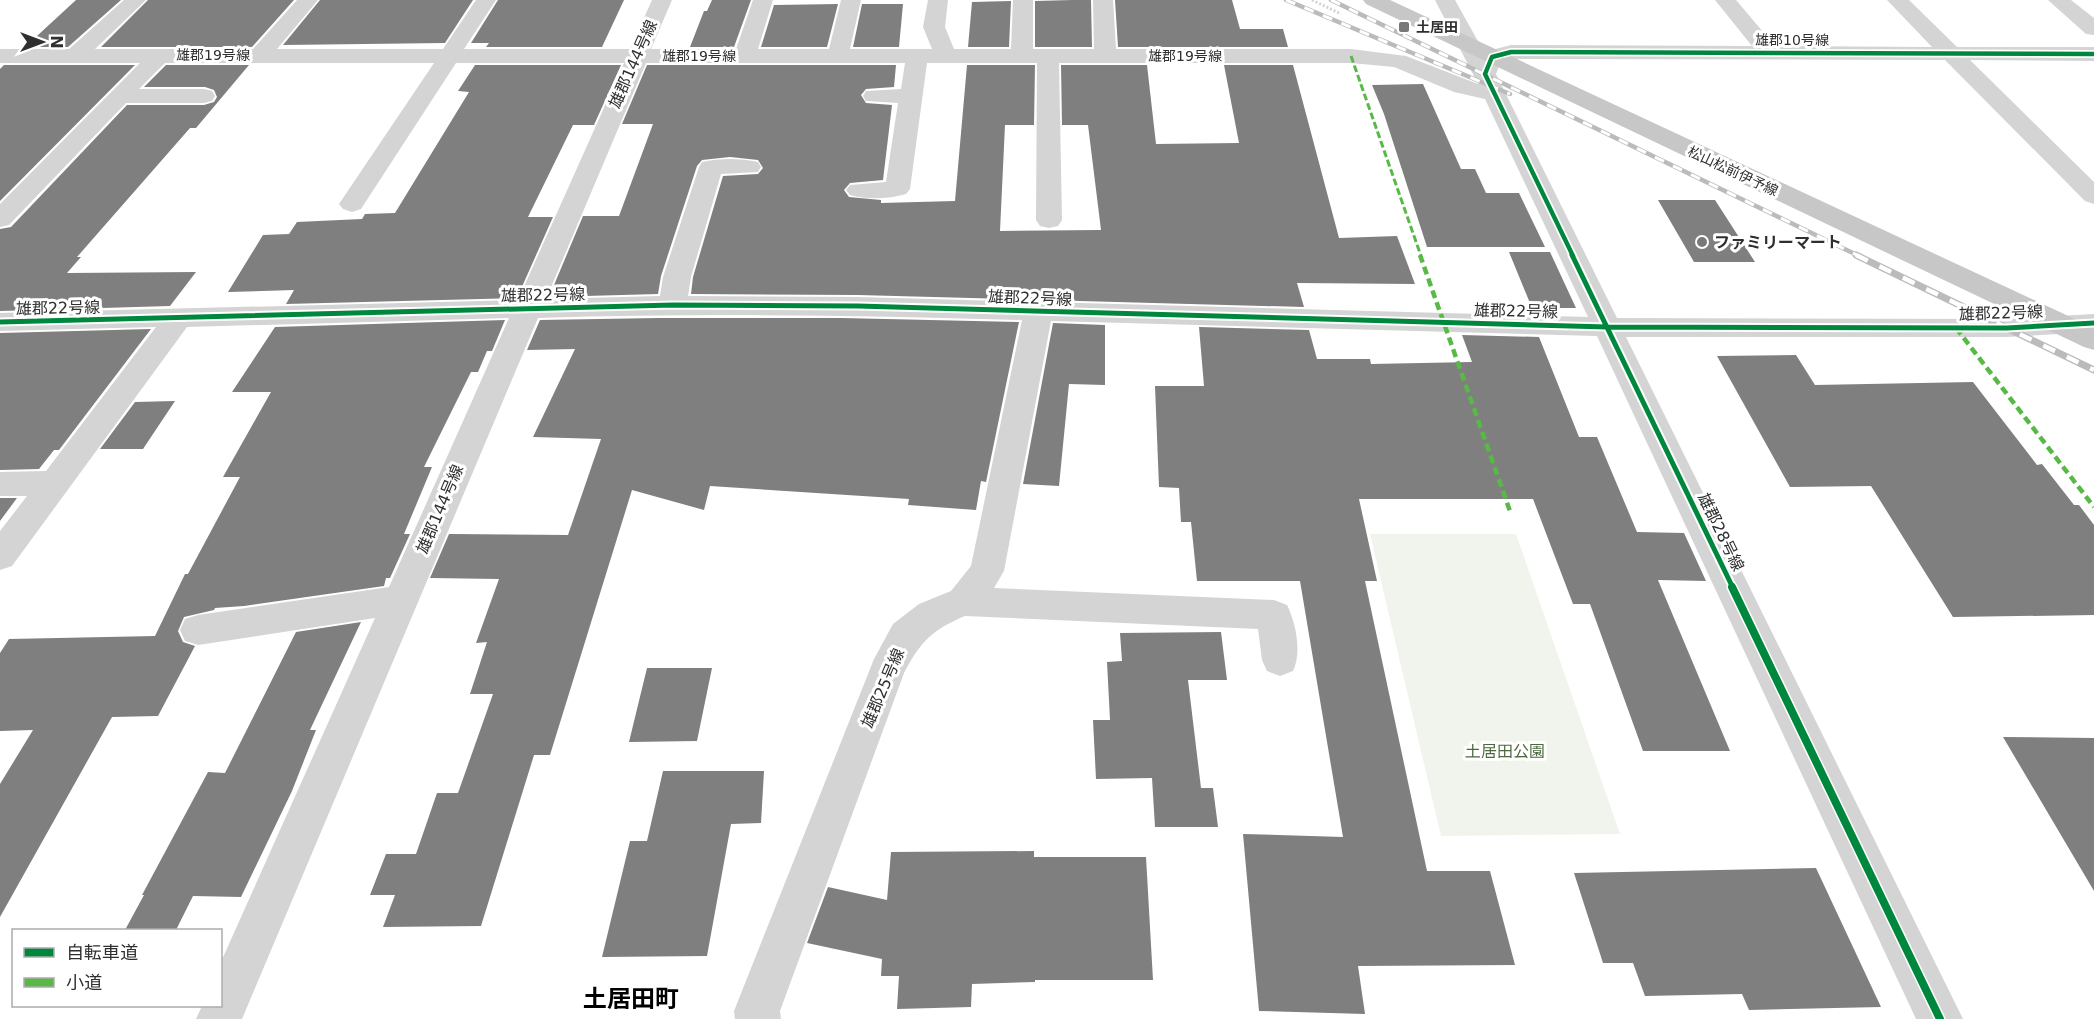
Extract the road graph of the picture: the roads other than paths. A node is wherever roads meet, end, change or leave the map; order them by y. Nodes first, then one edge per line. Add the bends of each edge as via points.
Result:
1 (136, 0) edge
2 (308, 0) edge
3 (486, 0) edge
4 (662, 0) edge
5 (763, 0) edge
6 (851, 0) edge
7 (938, 0) edge
8 (1023, 0) edge
9 (1103, 0) edge
10 (1373, 0) edge
11 (1444, 0) edge
12 (1725, 0) edge
13 (1898, 0) edge
14 (2058, 0) edge
15 (2094, 29) edge
16 (1767, 52) junction
17 (1950, 52) junction
18 (261, 54) junction
19 (450, 54) junction
20 (2094, 54) edge
21 (76, 55) junction
22 (160, 55) junction
23 (637, 55) junction
24 (917, 55) junction
25 (945, 55) junction
26 (1022, 55) junction
27 (0, 56) edge
28 (745, 56) junction
29 (838, 56) junction
30 (1048, 56) junction
31 (1105, 56) junction
32 (1485, 68) junction
33 (120, 96) junction
34 (204, 96) dead end
35 (874, 96) dead end
36 (911, 96) junction
37 (749, 166) dead end
38 (859, 190) dead end
39 (2094, 196) edge
40 (352, 204) dead end
41 (0, 219) edge
42 (1049, 220) dead end
43 (673, 305) junction
44 (526, 308) junction
45 (1038, 312) junction
46 (177, 320) junction
47 (0, 322) edge
48 (2059, 323) junction
49 (2094, 323) edge
50 (1607, 327) junction
51 (2094, 340) edge
52 (54, 483) junction
53 (0, 484) edge
54 (0, 556) edge
55 (401, 600) junction
56 (963, 601) junction
57 (198, 630) dead end
58 (1280, 660) dead end
59 (219, 1019) edge
60 (758, 1019) edge
61 (1940, 1019) edge

1 - 21 street
2 - 18 street
3 - 19 street
4 - 23 street, 雄郡144号線
5 - 28 street
6 - 29 street
7 - 25 street via 934,27
8 - 26 street
9 - 31 street
10 - 32 main road, 松山松前伊予線
11 - 32 street, 雄郡28号線
12 - 16 street
13 - 17 street
14 - 15 street
16 - 17 street, 雄郡10号線
16 - 32 street, 雄郡10号線 via 1511,52
17 - 20 street, 雄郡10号線
17 - 39 street
18 - 19 street, 雄郡19号線
18 - 22 street, 雄郡19号線
19 - 23 street, 雄郡19号線
19 - 40 street
21 - 22 street, 雄郡19号線
21 - 27 street, 雄郡19号線
22 - 33 street
23 - 28 street, 雄郡19号線
23 - 44 street, 雄郡144号線
24 - 25 street, 雄郡19号線
24 - 29 street, 雄郡19号線
24 - 36 street
25 - 26 street, 雄郡19号線
26 - 30 street, 雄郡19号線
28 - 29 street, 雄郡19号線
30 - 31 street, 雄郡19号線
30 - 42 street
31 - 32 street, 雄郡19号線 via 1351,56 1398,61 1462,87
32 - 48 main road, 松山松前伊予線
32 - 50 street, 雄郡28号線
33 - 34 street
33 - 41 street
35 - 36 street
36 - 38 street via 897,189
37 - 43 street via 711,166 677,277
43 - 44 street, 雄郡22号線
43 - 45 street, 雄郡22号線
44 - 46 street, 雄郡22号線
44 - 55 street, 雄郡144号線
45 - 50 street, 雄郡22号線
45 - 56 street, 雄郡25号線 via 987,571
46 - 47 street, 雄郡22号線
46 - 52 street
48 - 49 street, 雄郡22号線
48 - 50 street, 雄郡22号線 via 2007,328
48 - 51 main road, 松山松前伊予線
50 - 61 street, 雄郡28号線
52 - 53 street
52 - 54 street
55 - 57 street
55 - 59 street, 雄郡144号線
56 - 58 street via 1274,615
56 - 60 street, 雄郡25号線 via 932,614 906,635 887,670 757,1011

